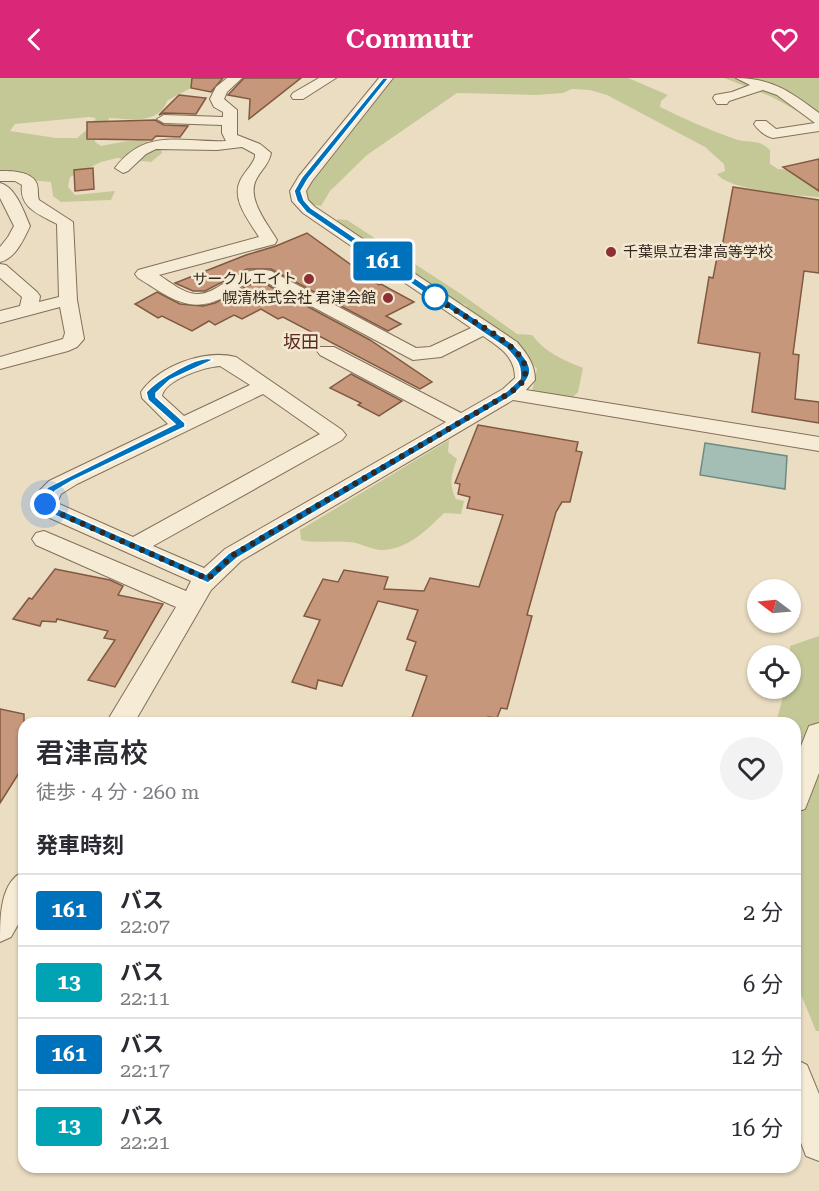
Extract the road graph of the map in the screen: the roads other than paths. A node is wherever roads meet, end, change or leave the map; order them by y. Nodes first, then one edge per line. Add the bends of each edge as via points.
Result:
1 (235, 78) edge
2 (328, 78) edge
3 (386, 78) edge
4 (743, 78) edge
5 (763, 85) junction
6 (298, 96) dead end
7 (722, 101) dead end
8 (164, 119) dead end
9 (819, 120) edge
10 (229, 121) junction
11 (760, 124) dead end
12 (819, 127) edge
13 (241, 143) junction
14 (123, 168) dead end
15 (1, 182) edge
16 (0, 257) edge
17 (0, 269) edge
18 (69, 300) junction
19 (28, 310) junction
20 (0, 317) edge
21 (483, 329) junction
22 (327, 351) dead end
23 (0, 363) edge
24 (265, 386) junction
25 (510, 393) junction
26 (462, 422) junction
27 (182, 425) junction
28 (819, 444) edge
29 (44, 539) dead end
30 (134, 546) junction
31 (208, 579) junction
32 (191, 603) junction
33 (124, 717) edge
34 (819, 734) edge
35 (801, 784) edge
36 (18, 896) edge
37 (0, 927) edge
38 (801, 1094) edge
39 (819, 1143) edge

1 - 10 street via 217,99 230,110
2 - 6 street
3 - 21 street via 304,179 298,191 300,201
4 - 5 street
5 - 7 street via 720,98
5 - 9 street via 782,92
8 - 10 street
10 - 13 street via 231,138
11 - 12 street via 773,134
13 - 14 street via 222,148 149,147
13 - 21 street via 263,153 263,160 246,184 246,197 269,240 144,274 188,299 200,300 254,274 265,275 413,354 434,353
15 - 16 street via 22,226
15 - 18 street via 27,182 32,203 65,222
17 - 19 street via 31,296
18 - 19 street
18 - 23 street via 74,333 70,344
19 - 20 street
21 - 25 street via 510,346 523,360 525,380
22 - 26 street
24 - 27 street
24 - 27 street via 222,359 208,360 166,378 151,392 152,398
24 - 30 street via 335,435
25 - 26 street
25 - 28 street
26 - 31 street via 233,555
27 - 30 street via 69,479 46,495 49,509
29 - 32 street
30 - 31 street
31 - 32 street
32 - 33 street
34 - 35 street
36 - 37 street
38 - 39 street

